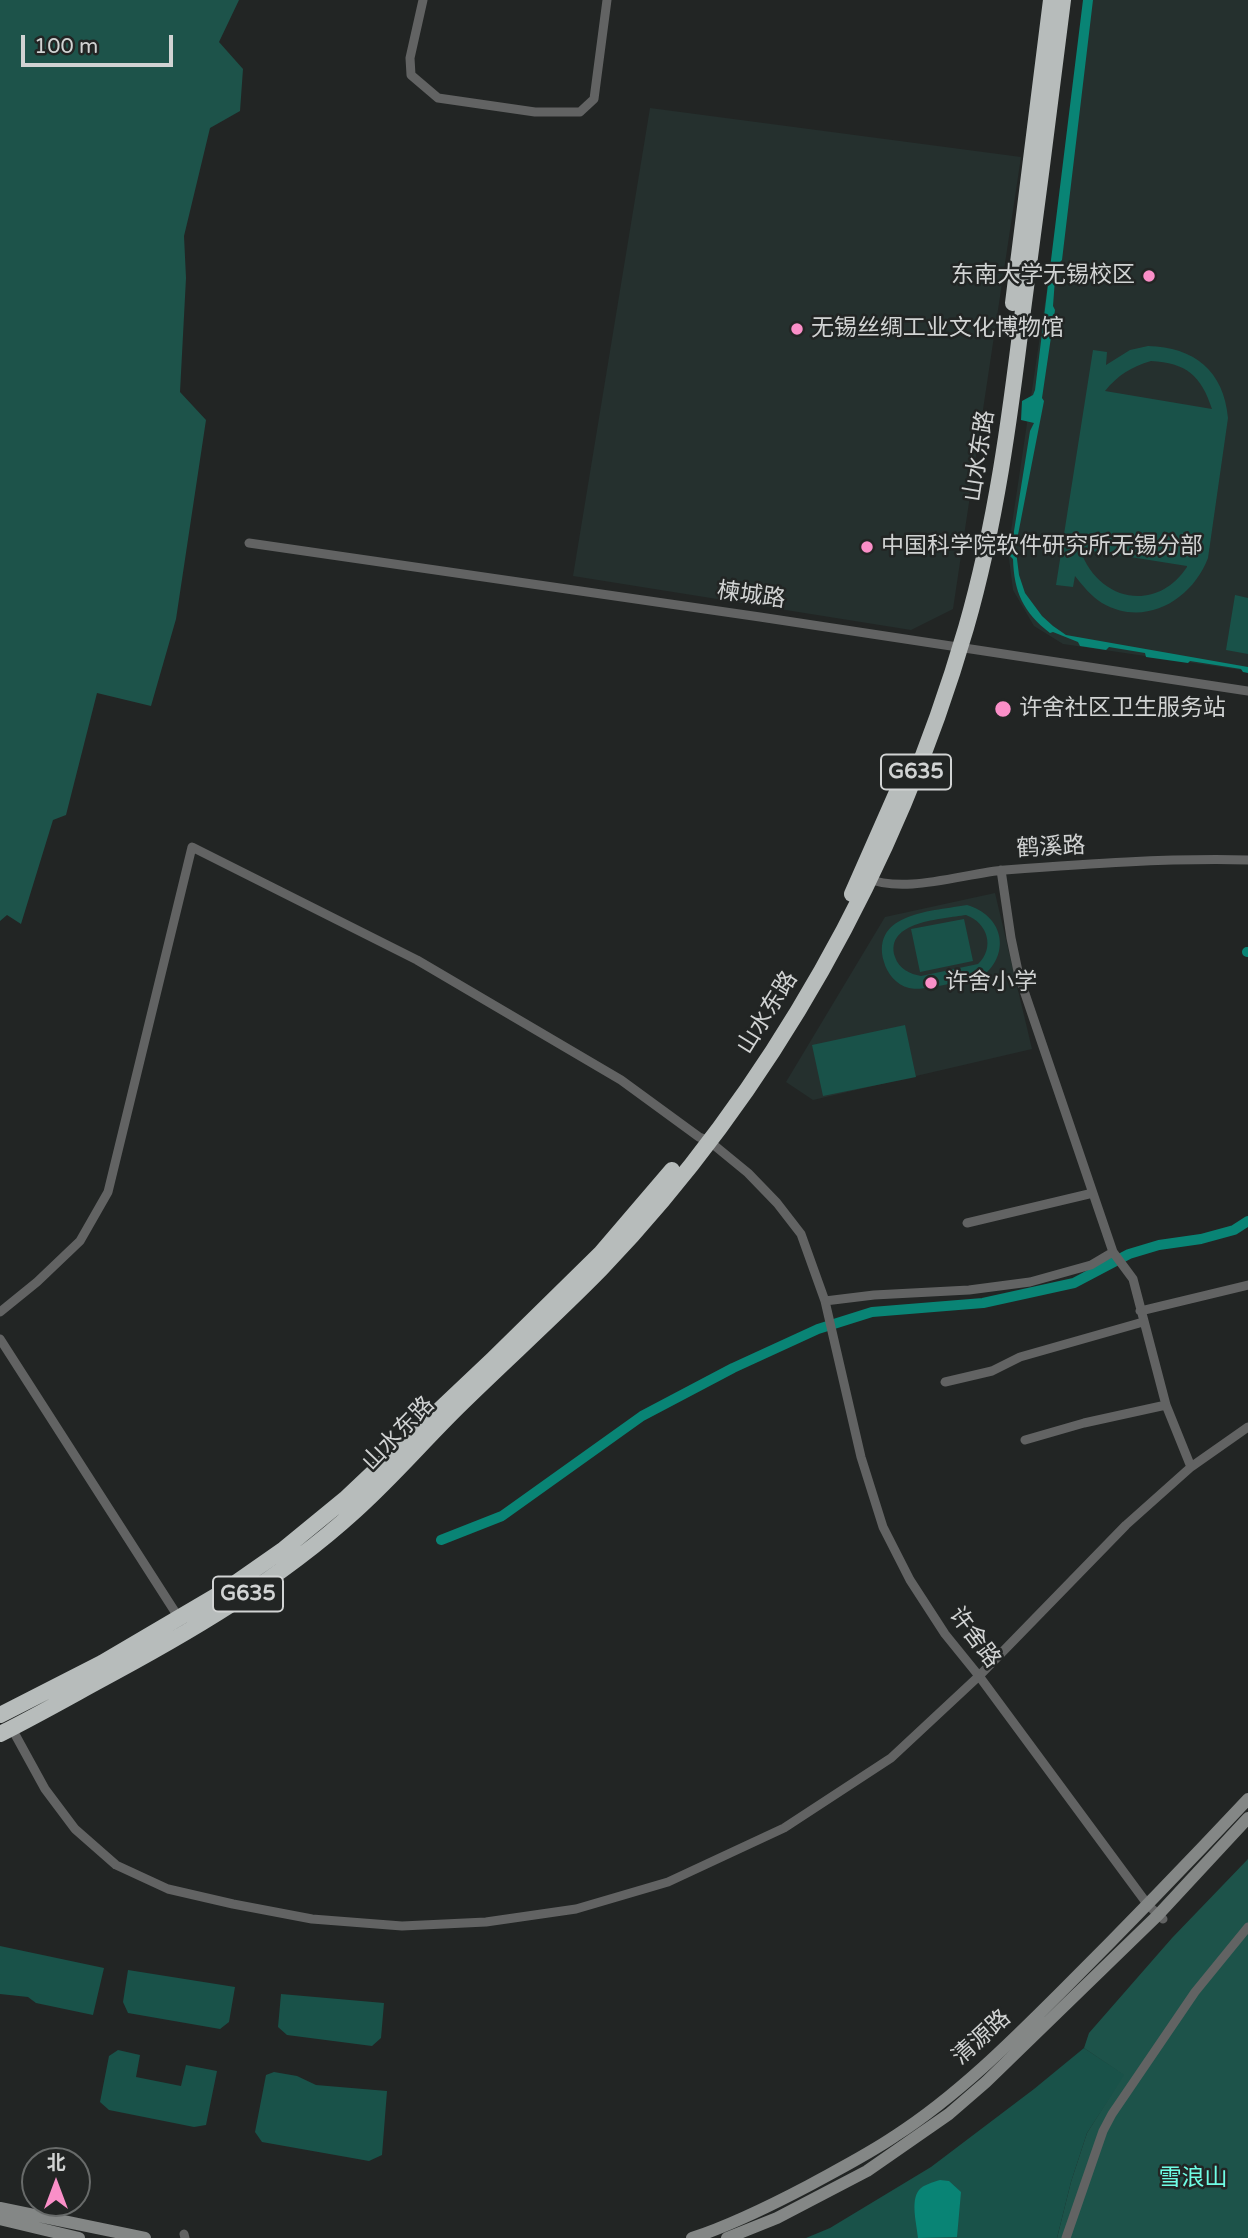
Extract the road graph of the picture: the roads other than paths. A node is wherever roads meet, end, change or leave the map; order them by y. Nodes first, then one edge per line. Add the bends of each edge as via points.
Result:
1 (423, 0) edge
2 (607, 0) edge
3 (1051, 0) edge
4 (1063, 0) edge
5 (249, 543) dead end
6 (955, 647) junction
7 (1248, 691) edge
8 (1248, 860) edge
9 (1001, 870) junction
10 (865, 876) junction
11 (704, 1139) junction
12 (1093, 1193) junction
13 (967, 1223) dead end
14 (1113, 1252) junction
15 (1248, 1285) edge
16 (826, 1305) junction
17 (0, 1311) edge
18 (1142, 1317) junction
19 (0, 1339) edge
20 (945, 1382) dead end
21 (1166, 1405) junction
22 (1248, 1427) edge
23 (1025, 1440) dead end
24 (1191, 1467) junction
25 (179, 1618) junction
26 (979, 1676) junction
27 (3, 1713) edge
28 (6, 1731) edge
29 (1248, 1800) edge
30 (1248, 1818) edge
31 (1148, 1905) junction
32 (1160, 1917) junction
33 (1248, 1927) edge
34 (0, 2208) edge
35 (0, 2219) edge
36 (79, 2238) edge
37 (145, 2238) edge
38 (691, 2238) edge
39 (727, 2238) edge
40 (1066, 2238) edge

1 - 2 street via 410,58 411,75 438,98 535,112 580,112 594,99
3 - 6 highway, 山水东路 / G635 via 993,457
4 - 6 highway, 山水东路 / G635 via 1001,477 980,578
5 - 6 street, 楝城路
6 - 7 street, 楝城路
6 - 10 highway, 山水东路 / G635
8 - 9 street, 鹤溪路
9 - 10 street, 鹤溪路 via 898,885
9 - 12 street via 1019,976
10 - 11 highway, 山水东路 / G635 via 790,1006
11 - 16 street, 许舍路 via 748,1173 801,1234
11 - 17 street, 许舍路 via 621,1080 428,966 192,847 108,1192 80,1241
11 - 25 highway, 山水东路 / G635 via 601,1253 345,1499 284,1549
11 - 28 highway, 山水东路 / G635 via 648,1216 601,1269 345,1520 280,1571 159,1650
12 - 13 street
12 - 14 street
14 - 16 street via 1090,1265 1030,1282 874,1295
14 - 18 street via 1132,1278
15 - 18 street
16 - 26 street, 许舍路 via 883,1527 910,1580
18 - 20 street via 1020,1357 992,1371
18 - 21 street
19 - 25 street
21 - 23 street
21 - 24 street
22 - 24 street
24 - 26 street via 1126,1525
25 - 27 highway, 山水东路 / G635
26 - 28 street via 891,1758 784,1828 668,1882 576,1909 486,1922 402,1926 312,1919 168,1889 116,1865 75,1829
26 - 31 street, 许舍路
27 - 28 street
29 - 31 street, 清源路
30 - 32 street, 清源路
31 - 32 street, 许舍路
31 - 38 street, 清源路 via 998,2054 897,2136 779,2202
32 - 39 street, 清源路 via 949,2114 867,2171 777,2218
33 - 40 street via 1195,1992 1112,2114
34 - 37 street
35 - 36 street

